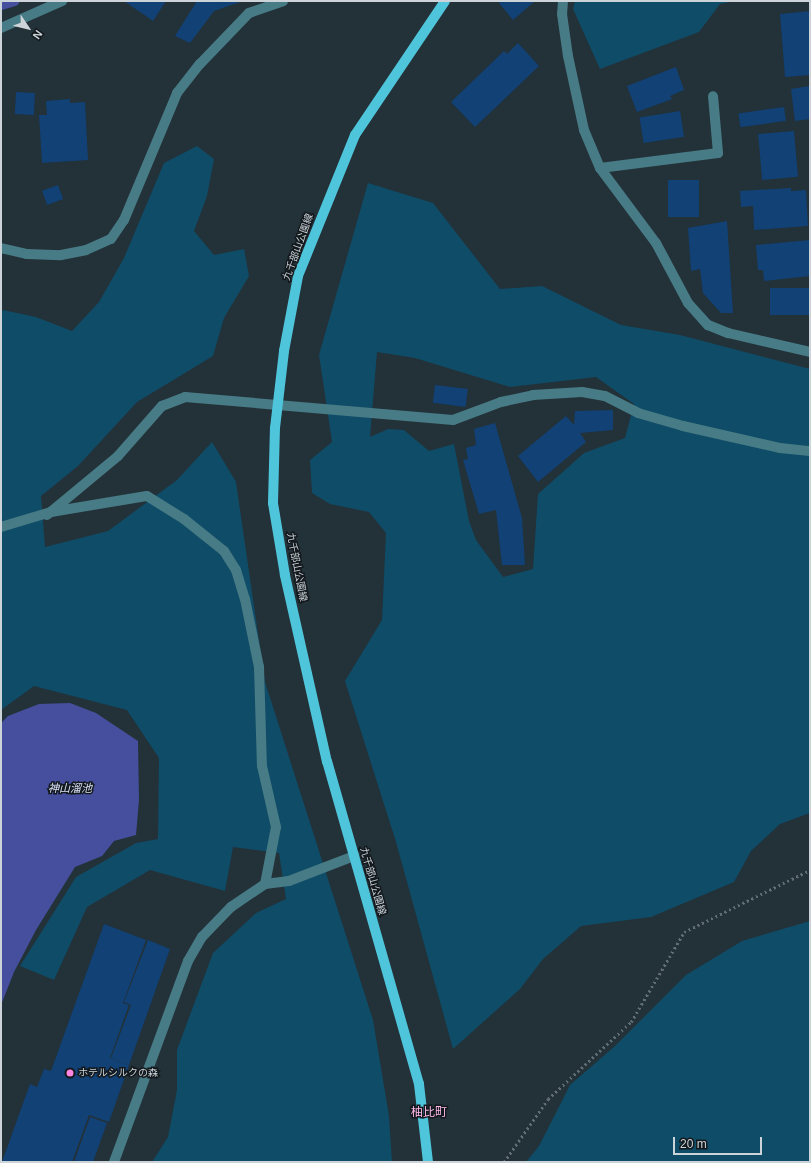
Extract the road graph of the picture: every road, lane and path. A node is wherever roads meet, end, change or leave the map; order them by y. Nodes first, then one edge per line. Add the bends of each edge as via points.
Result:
1 (62, 1) edge
2 (283, 1) edge
3 (445, 1) edge
4 (563, 1) edge
5 (1, 28) edge
6 (713, 96) dead end
7 (600, 168) junction
8 (1, 248) edge
9 (810, 352) edge
10 (810, 451) edge
11 (49, 514) junction
12 (1, 527) edge
13 (354, 856) junction
14 (810, 870) edge
15 (265, 884) junction
16 (114, 1162) edge
17 (428, 1162) edge
18 (504, 1162) edge

1 - 5 street
2 - 8 street via 249,13 200,64 177,93 124,220 111,239 86,250 61,255 27,254
3 - 13 main road, 九千部山公園線 via 355,135 298,276 284,350 275,428 273,503 285,575 327,762
4 - 7 street via 562,14 567,49 584,130
6 - 7 street via 718,153
7 - 9 street via 656,243 688,303 708,325 728,333
10 - 11 street via 780,448 684,426 638,413 605,396 582,392 533,395 501,402 453,420 185,397 162,406 118,456
11 - 12 street
11 - 15 street via 147,496 184,519 224,551 236,570 245,599 259,667 262,766 276,827
13 - 15 street via 290,881
13 - 17 main road, 九千部山公園線 via 419,1084
14 - 18 path via 684,932 631,1022 548,1100
15 - 16 street via 230,907 202,937 188,961

